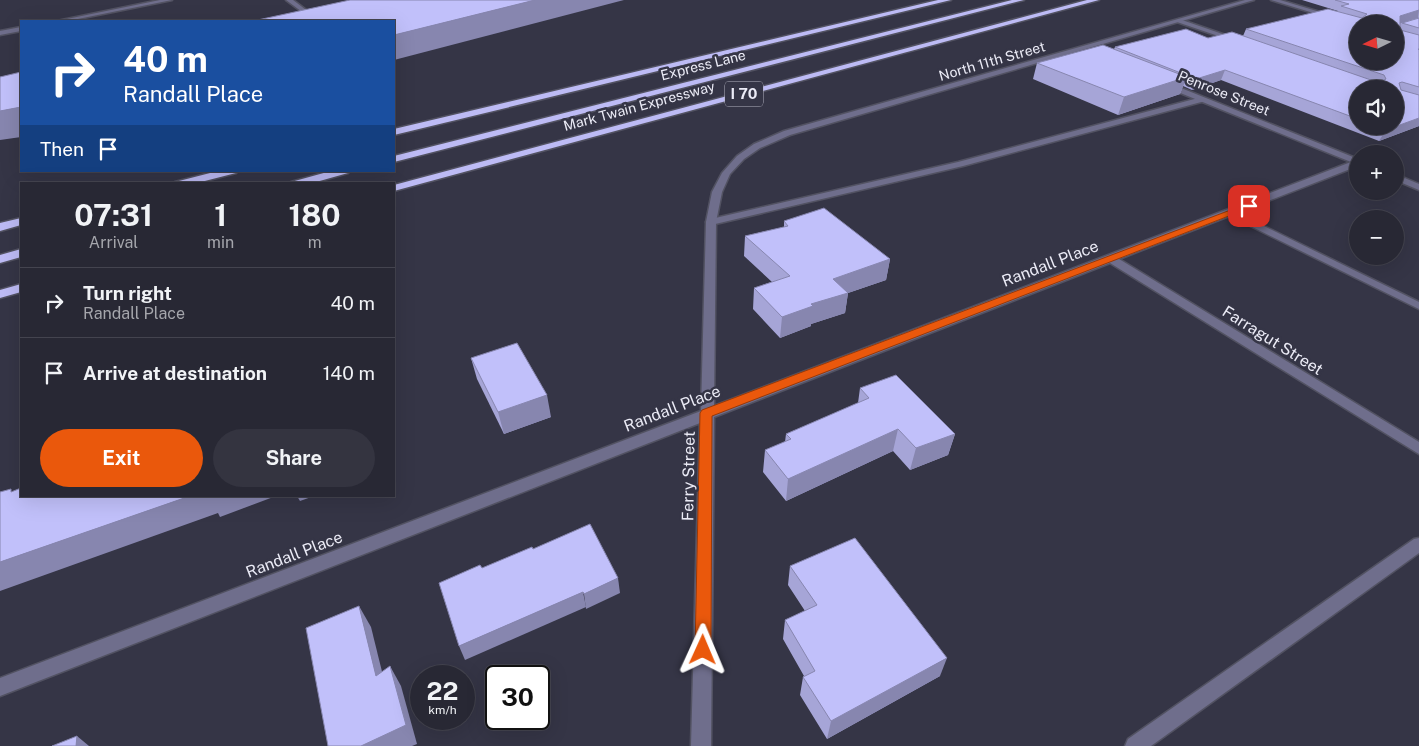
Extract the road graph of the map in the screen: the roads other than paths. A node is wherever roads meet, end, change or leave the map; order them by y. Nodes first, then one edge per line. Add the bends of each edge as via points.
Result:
1 (169, 0) edge
2 (289, 0) edge
3 (947, 0) edge
4 (1020, 0) edge
5 (1095, 0) edge
6 (1252, 0) edge
7 (1274, 0) edge
8 (65, 20) edge
9 (316, 20) edge
10 (1178, 21) junction
11 (1349, 22) edge
12 (20, 29) edge
13 (0, 33) edge
14 (1239, 42) edge
15 (1081, 49) junction
16 (1098, 56) edge
17 (1159, 81) edge
18 (1202, 99) junction
19 (395, 132) edge
20 (742, 154) joint
21 (1349, 158) edge
22 (395, 159) edge
23 (1349, 166) edge
24 (228, 172) edge
25 (340, 172) edge
26 (1404, 181) edge
27 (188, 182) edge
28 (303, 182) edge
29 (1419, 187) edge
30 (395, 188) edge
31 (1231, 213) junction
32 (20, 222) edge
33 (711, 222) junction
34 (0, 227) edge
35 (20, 253) edge
36 (0, 259) edge
37 (1110, 259) junction
38 (20, 288) edge
39 (0, 294) edge
40 (1419, 306) edge
41 (706, 413) junction
42 (1419, 449) edge
43 (1419, 544) edge
44 (0, 687) edge
45 (701, 746) edge
46 (1135, 746) edge

1 - 8 street
2 - 9 street
3 - 19 highway, Mark Twain Expressway
4 - 22 highway, Express Lane
5 - 30 highway, Mark Twain Expressway / I 70
6 - 10 street, North 11th Street
7 - 11 street
10 - 14 street
10 - 15 street, North 11th Street
12 - 13 street
15 - 16 street
15 - 20 street, North 11th Street via 787,133
17 - 18 street, Penrose Street
18 - 21 street, Penrose Street
18 - 33 street via 960,164
20 - 33 street, Ferry Street via 720,185
23 - 31 street, Randall Place
24 - 27 highway
25 - 28 highway
26 - 29 street
31 - 37 street, Randall Place
31 - 40 street
32 - 34 highway
33 - 41 street, Ferry Street
35 - 36 highway
37 - 41 street, Randall Place
37 - 42 street, Farragut Street
38 - 39 highway
41 - 44 street, Randall Place
41 - 45 street, Ferry Street
43 - 46 street

